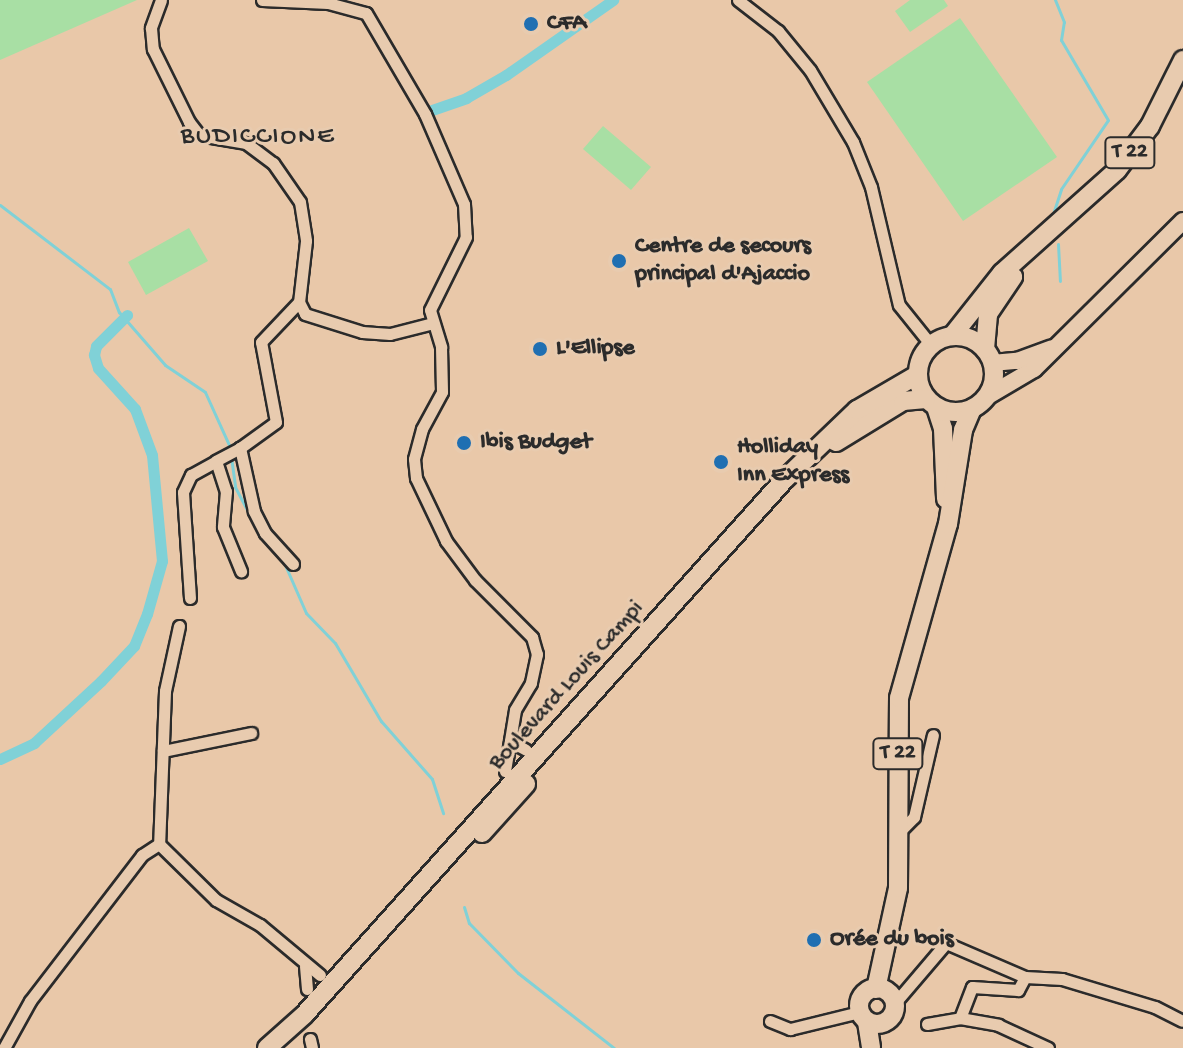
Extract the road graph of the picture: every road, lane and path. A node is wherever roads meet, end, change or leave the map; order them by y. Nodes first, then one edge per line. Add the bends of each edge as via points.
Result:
1 (161, 0) edge
2 (262, 0) edge
3 (359, 0) edge
4 (738, 0) edge
5 (330, 1) edge
6 (366, 13) junction
7 (1183, 60) edge
8 (1183, 221) edge
9 (1055, 230) junction
10 (299, 302) junction
11 (433, 323) junction
12 (952, 336) junction
13 (931, 345) junction
14 (1058, 346) junction
15 (988, 356) junction
16 (917, 375) junction
17 (988, 396) junction
18 (931, 403) junction
19 (972, 409) junction
20 (240, 448) junction
21 (216, 461) junction
22 (948, 524) junction
23 (293, 564) dead end
24 (241, 571) dead end
25 (190, 598) dead end
26 (179, 626) dead end
27 (251, 733) dead end
28 (933, 735) dead end
29 (510, 741) junction
30 (526, 750) dead end
31 (163, 751) junction
32 (505, 771) dead end
33 (899, 832) junction
34 (159, 844) junction
35 (305, 966) junction
36 (320, 975) dead end
37 (1025, 977) junction
38 (307, 989) dead end
39 (876, 989) junction
40 (894, 1004) junction
41 (960, 1018) junction
42 (870, 1019) junction
43 (770, 1021) dead end
44 (1182, 1021) edge
45 (927, 1024) dead end
46 (4, 1048) edge
47 (267, 1048) edge
48 (281, 1048) edge
49 (871, 1048) edge
50 (882, 1048) edge
51 (1048, 1048) edge

1 - 10 street via 151,28 153,49 189,122 199,135 246,143 273,163 300,202 306,241
2 - 5 street
3 - 6 street
4 - 13 street via 778,31 810,70 853,142 871,187 899,305
5 - 6 street
6 - 11 street via 425,114 464,204 469,229 431,304
7 - 9 main road, T 22 via 1150,126 1117,170
8 - 14 main road
9 - 12 main road, T 22 via 1002,273
9 - 15 main road, T 22 via 988,314
10 - 11 street via 315,319 362,332 390,334
10 - 20 street via 261,342 276,422
11 - 29 street via 445,374 442,392 416,443 416,478 460,562 532,637 536,667 515,710
12 - 13 main road
12 - 15 main road via 970,339
13 - 16 main road
14 - 15 main road via 1017,361
14 - 17 main road via 1034,369
15 - 17 main road
16 - 18 main road
16 - 47 main road, Boulevard Louis Campi via 857,410 785,479 304,1015
17 - 19 main road
18 - 19 main road via 953,413
18 - 22 main road, T 22 via 943,429
18 - 48 main road, Boulevard Louis Campi via 903,401 831,447 504,813 361,962 312,1022
19 - 22 main road, T 22 via 963,430
20 - 21 street
20 - 23 street via 254,511 265,533
21 - 24 street via 226,491 223,527
21 - 25 street via 191,475 183,492
22 - 33 main road, T 22 via 899,698
26 - 31 street via 165,691
27 - 31 street
28 - 33 street via 914,817
29 - 30 street
29 - 32 street
31 - 34 street
33 - 39 main road, T 22 via 898,888
34 - 35 street via 216,900 260,925
34 - 46 street via 142,855 30,1001
35 - 36 street
35 - 38 street
37 - 40 street via 946,943
37 - 41 street via 1018,990 972,987
37 - 44 street via 1062,979 1155,1007
39 - 40 main road via 890,995
39 - 42 main road via 862,996
40 - 42 main road
41 - 45 street
41 - 51 street via 998,1025
42 - 43 street via 790,1029
42 - 49 main road
42 - 50 main road

